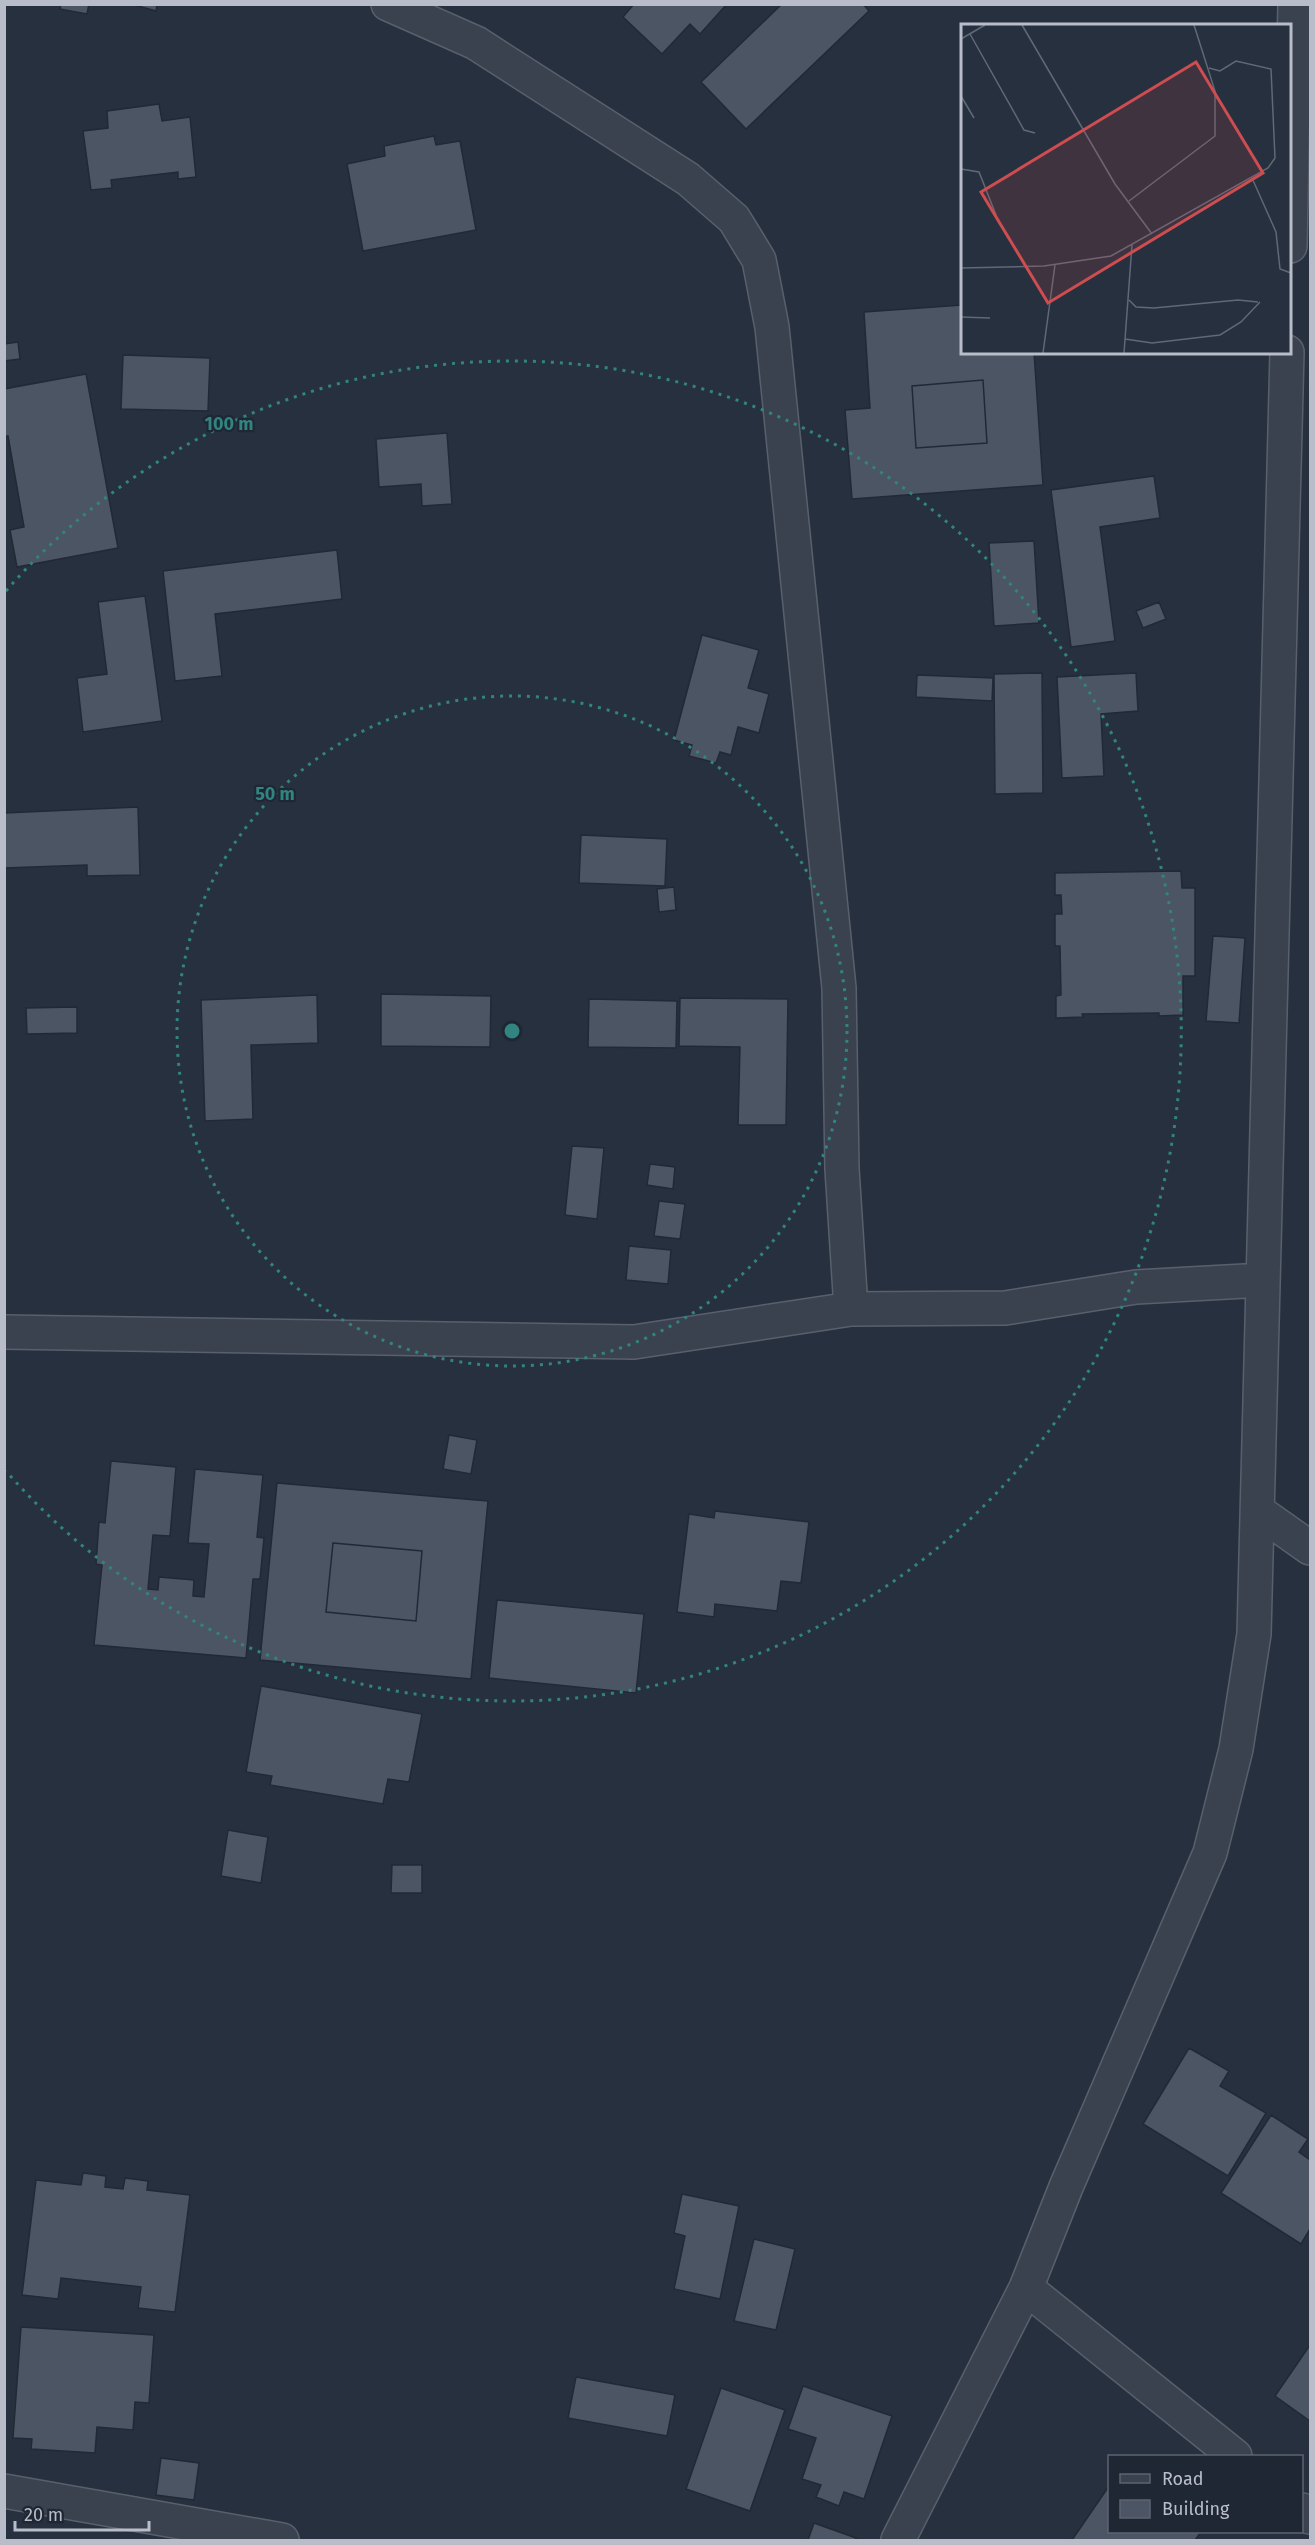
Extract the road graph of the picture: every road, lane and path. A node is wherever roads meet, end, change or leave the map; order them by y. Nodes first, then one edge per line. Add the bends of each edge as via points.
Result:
1 (388, 4) edge
2 (1296, 4) edge
3 (1302, 119) edge
4 (1291, 235) edge
5 (1287, 354) edge
6 (1263, 1280) junction
7 (851, 1309) junction
8 (4, 1332) edge
9 (1259, 1512) junction
10 (1311, 1548) edge
11 (1026, 2288) junction
12 (1233, 2455) edge
13 (4, 2491) edge
14 (282, 2540) edge
15 (898, 2541) edge

1 - 7 street via 476,43 688,179 734,219 759,260 772,327 839,988 842,1169
2 - 3 street
3 - 4 street
5 - 6 street
6 - 7 street via 1136,1287 1005,1308
6 - 9 street
7 - 8 street via 634,1342
9 - 10 street
9 - 11 street via 1254,1634 1236,1749 1210,1853
11 - 12 street
11 - 15 street
13 - 14 street

